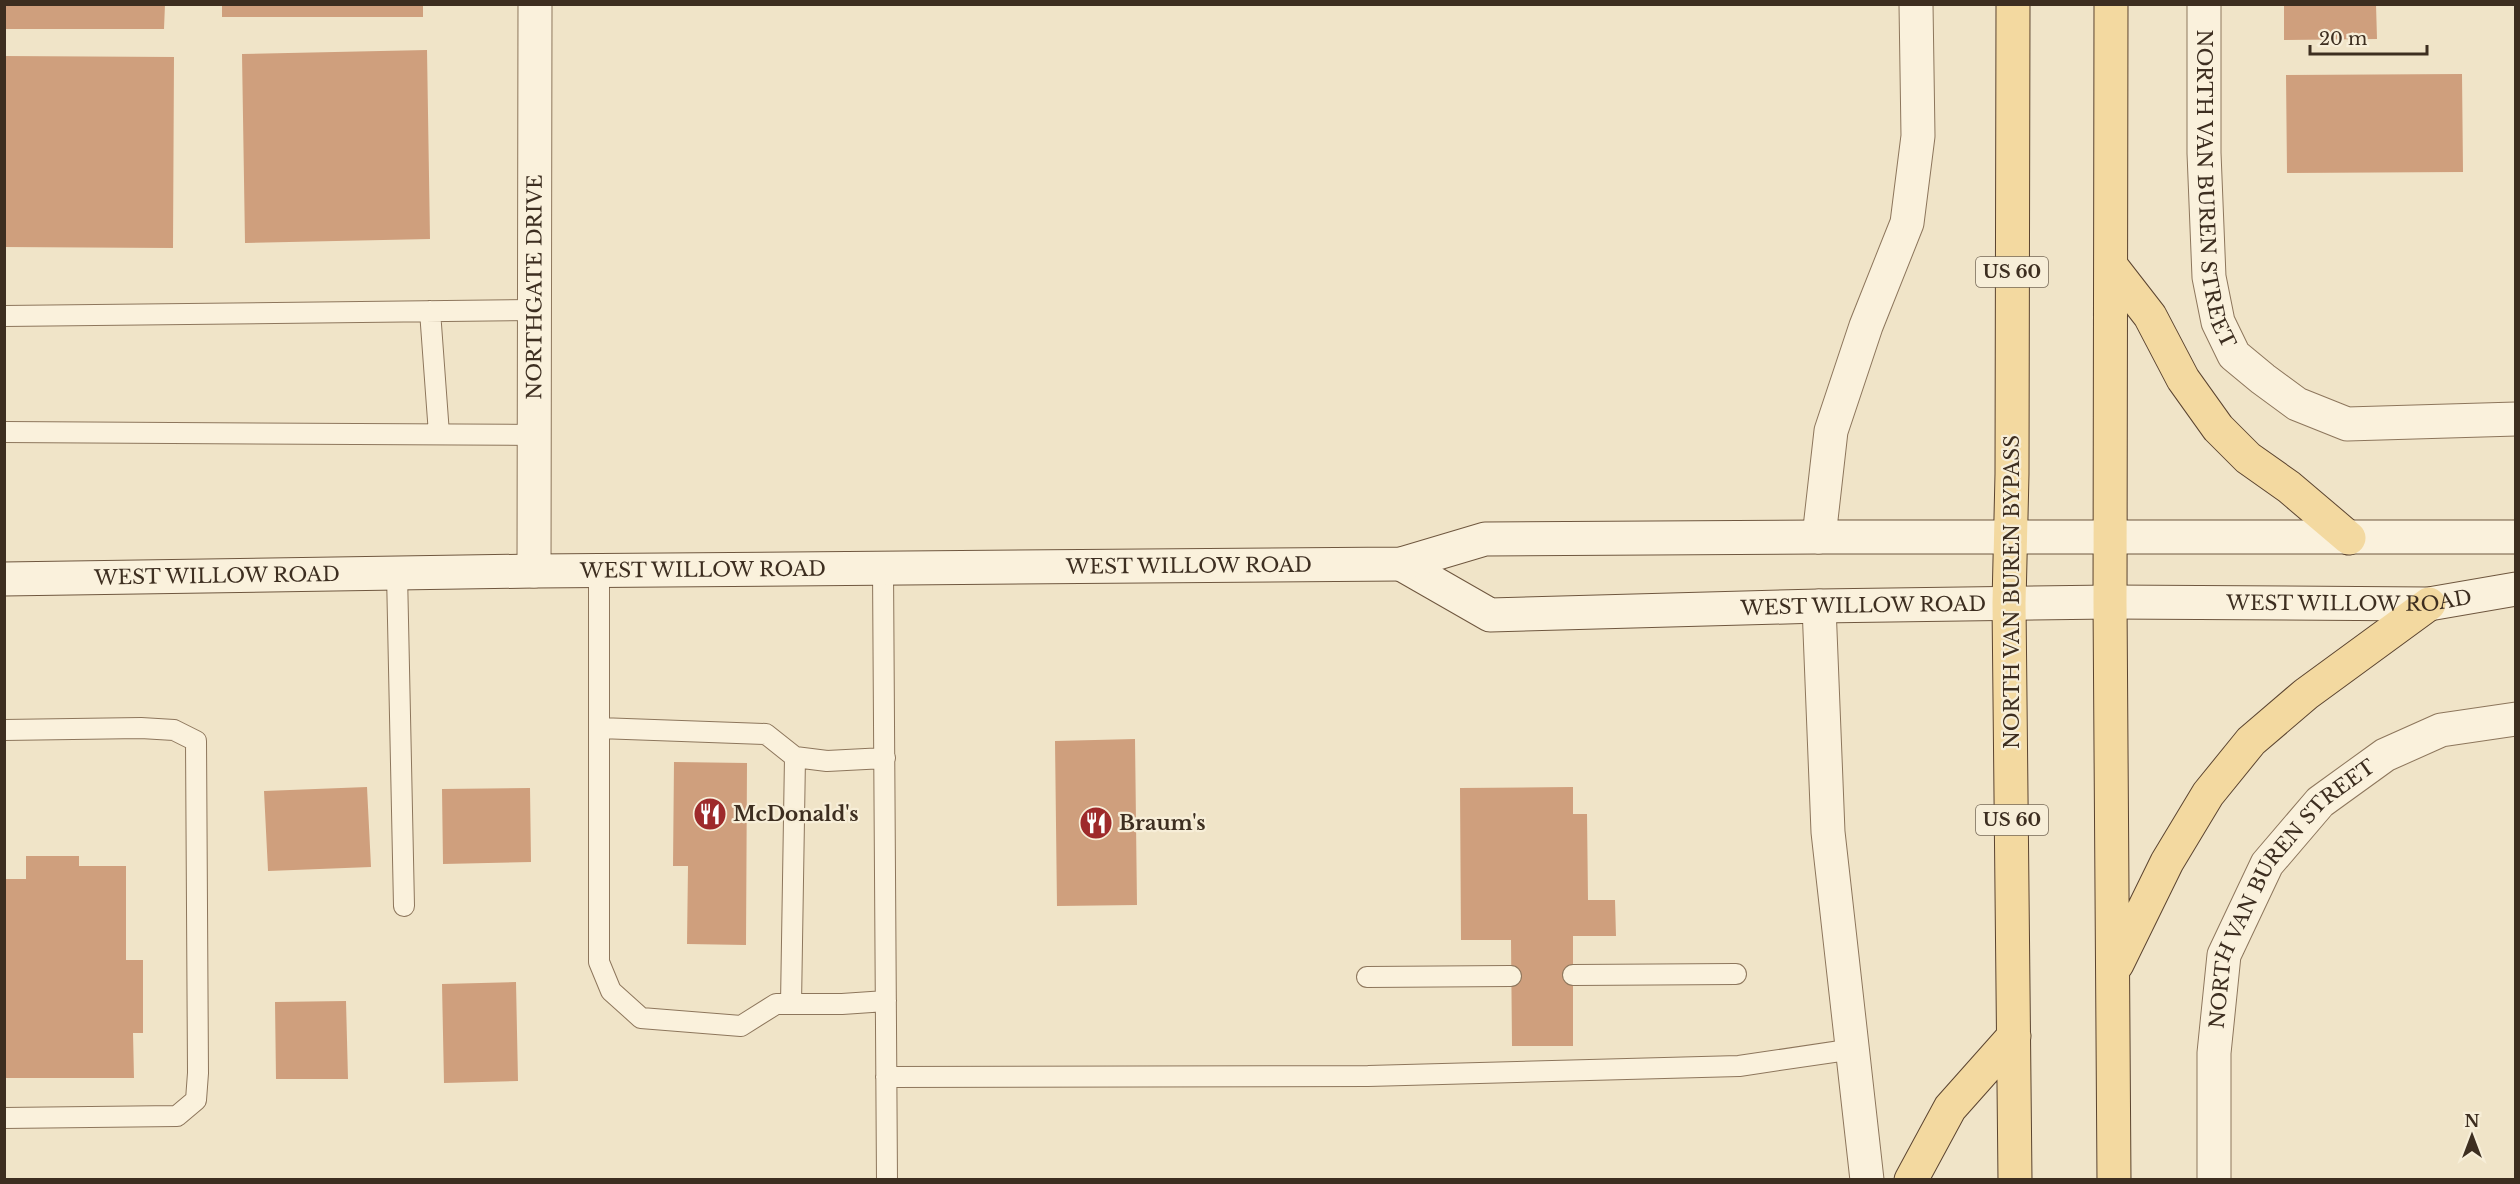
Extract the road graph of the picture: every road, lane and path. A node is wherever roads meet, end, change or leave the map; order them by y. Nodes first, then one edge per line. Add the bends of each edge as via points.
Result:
1 (535, 4) edge
2 (1916, 4) edge
3 (2013, 4) edge
4 (2111, 4) edge
5 (2204, 4) edge
6 (2112, 267) junction
7 (534, 310) junction
8 (430, 311) junction
9 (4, 316) edge
10 (2516, 419) edge
11 (4, 432) edge
12 (439, 434) junction
13 (534, 435) junction
14 (1819, 537) junction
15 (2516, 537) edge
16 (2111, 538) junction
17 (2349, 538) junction
18 (2009, 539) junction
19 (1401, 564) junction
20 (884, 568) junction
21 (599, 570) junction
22 (534, 571) junction
23 (397, 573) junction
24 (4, 579) edge
25 (2516, 588) edge
26 (2110, 602) junction
27 (2009, 603) junction
28 (2429, 604) junction
29 (1819, 606) junction
30 (2516, 719) edge
31 (599, 728) junction
32 (4, 730) edge
33 (795, 757) junction
34 (885, 758) junction
35 (405, 906) dead end
36 (2114, 971) junction
37 (1736, 974) dead end
38 (1573, 975) dead end
39 (1511, 976) dead end
40 (1367, 977) dead end
41 (886, 1001) junction
42 (790, 1004) junction
43 (2014, 1036) junction
44 (1854, 1049) junction
45 (886, 1077) junction
46 (4, 1118) edge
47 (887, 1179) edge
48 (1868, 1179) edge
49 (1911, 1179) edge
50 (2015, 1179) edge
51 (2114, 1179) edge
52 (2214, 1179) edge

1 - 7 main road, NORTHGATE DRIVE
2 - 14 main road via 1918,136 1907,224 1866,326 1832,431
3 - 18 main road, NORTH VAN BUREN BYPASS / US 60
4 - 6 main road
5 - 10 main road, NORTH VAN BUREN STREET via 2209,278 2218,322 2234,355 2297,404 2347,424
6 - 16 main road
6 - 17 main road via 2150,316 2183,380 2217,428 2248,458
7 - 8 lane
7 - 13 main road, NORTHGATE DRIVE
8 - 9 lane
8 - 12 lane
11 - 12 lane
12 - 13 lane
13 - 22 main road, NORTHGATE DRIVE
14 - 18 main road, WEST WILLOW ROAD
14 - 19 main road, WEST WILLOW ROAD via 1485,539
15 - 17 main road, WEST WILLOW ROAD
16 - 17 main road, WEST WILLOW ROAD
16 - 18 main road, WEST WILLOW ROAD
16 - 26 main road
18 - 27 main road, NORTH VAN BUREN BYPASS / US 60
19 - 20 main road, WEST WILLOW ROAD
19 - 29 main road, WEST WILLOW ROAD via 1490,615
20 - 21 main road, WEST WILLOW ROAD
20 - 34 lane
21 - 22 main road, WEST WILLOW ROAD
21 - 31 lane
22 - 23 main road, WEST WILLOW ROAD
23 - 24 main road, WEST WILLOW ROAD
23 - 35 lane
25 - 28 main road, WEST WILLOW ROAD
26 - 27 main road, WEST WILLOW ROAD
26 - 28 main road, WEST WILLOW ROAD
26 - 36 main road
27 - 29 main road, WEST WILLOW ROAD
27 - 43 main road, NORTH VAN BUREN BYPASS / US 60
28 - 36 main road via 2306,694 2251,741 2208,794 2167,862
29 - 44 main road via 1828,832
30 - 52 main road, NORTH VAN BUREN STREET via 2441,730 2385,755 2320,802 2267,864 2224,955 2214,1053
31 - 33 lane via 766,734
31 - 42 lane via 599,962 611,991 641,1018 741,1026 776,1004
32 - 46 lane via 141,728 174,730 196,741 198,1073 196,1100 177,1116
33 - 34 lane via 827,761
33 - 42 lane
34 - 41 lane
36 - 51 main road
37 - 38 lane
39 - 40 lane
41 - 42 lane
41 - 45 lane
43 - 49 main road via 1950,1108
43 - 50 main road, NORTH VAN BUREN BYPASS / US 60
44 - 45 lane via 1739,1066 1368,1076
44 - 48 main road
45 - 47 lane

